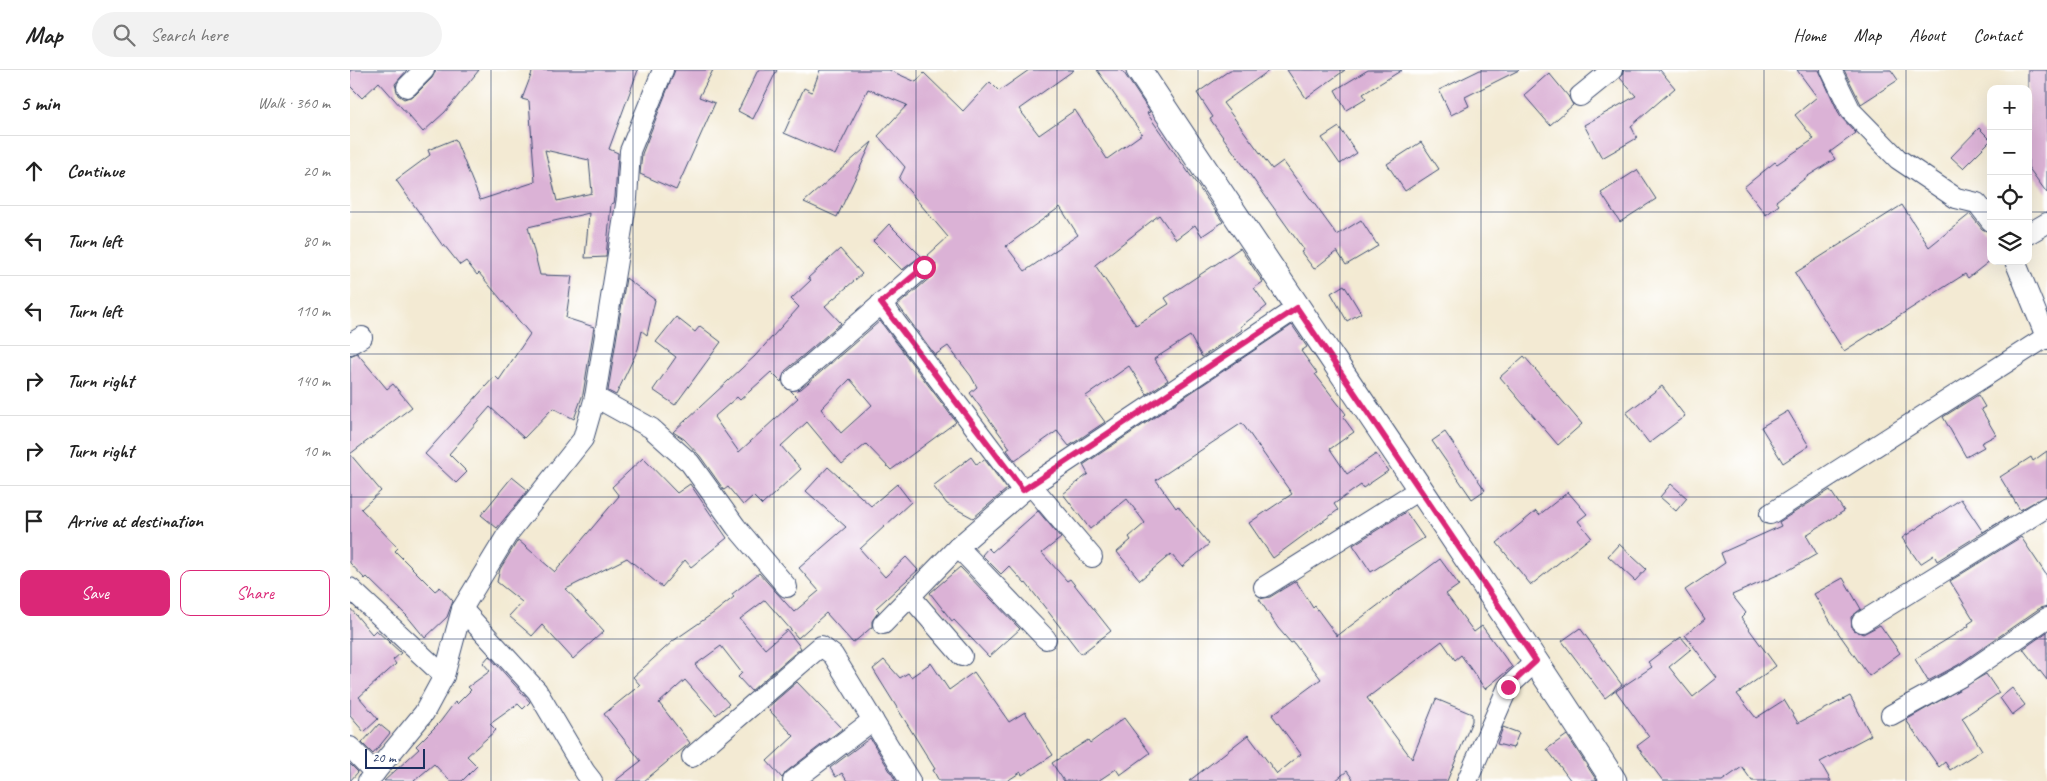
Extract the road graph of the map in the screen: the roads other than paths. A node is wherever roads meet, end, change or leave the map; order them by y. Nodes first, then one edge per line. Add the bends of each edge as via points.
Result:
1 (424, 70) edge
2 (663, 70) edge
3 (1139, 70) edge
4 (1612, 70) edge
5 (1835, 72) edge
6 (407, 88) dead end
7 (1580, 96) dead end
8 (1990, 220) edge
9 (2047, 223) edge
10 (2032, 232) edge
11 (2018, 265) edge
12 (924, 267) dead end
13 (881, 303) junction
14 (1297, 308) junction
15 (2045, 330) edge
16 (793, 380) dead end
17 (595, 397) junction
18 (1027, 488) junction
19 (1420, 489) junction
20 (2047, 506) edge
21 (1770, 514) dead end
22 (958, 547) junction
23 (1092, 557) dead end
24 (787, 587) dead end
25 (1264, 587) dead end
26 (350, 588) edge
27 (911, 597) junction
28 (462, 610) junction
29 (2047, 618) edge
30 (1862, 622) dead end
31 (883, 624) dead end
32 (1046, 639) dead end
33 (962, 656) dead end
34 (1536, 661) junction
35 (444, 676) junction
36 (1890, 715) dead end
37 (873, 720) junction
38 (350, 747) edge
39 (692, 756) dead end
40 (372, 777) edge
41 (592, 781) edge
42 (793, 781) edge
43 (910, 781) edge
44 (1467, 781) edge
45 (1614, 781) edge

1 - 6 street
2 - 17 street via 630,151 627,198
3 - 14 main road
4 - 7 street
5 - 8 street via 1851,111 1898,160 1956,198 1977,203
9 - 10 street
11 - 15 street
12 - 13 street
13 - 16 street
13 - 18 street
14 - 18 street
14 - 19 main road
15 - 21 street
17 - 24 street via 651,428 690,463 736,527
17 - 28 street via 583,439 507,535
18 - 22 street
18 - 23 street
19 - 25 street
19 - 34 main road via 1497,616
20 - 30 street
22 - 27 street
22 - 32 street
26 - 35 street
27 - 31 street
27 - 33 street
28 - 35 street
28 - 41 street via 538,691
29 - 36 street via 1964,675
34 - 44 street via 1508,687
34 - 45 main road
35 - 40 street via 424,713
37 - 39 street via 833,654 821,646
37 - 42 street
37 - 43 street
38 - 40 street

